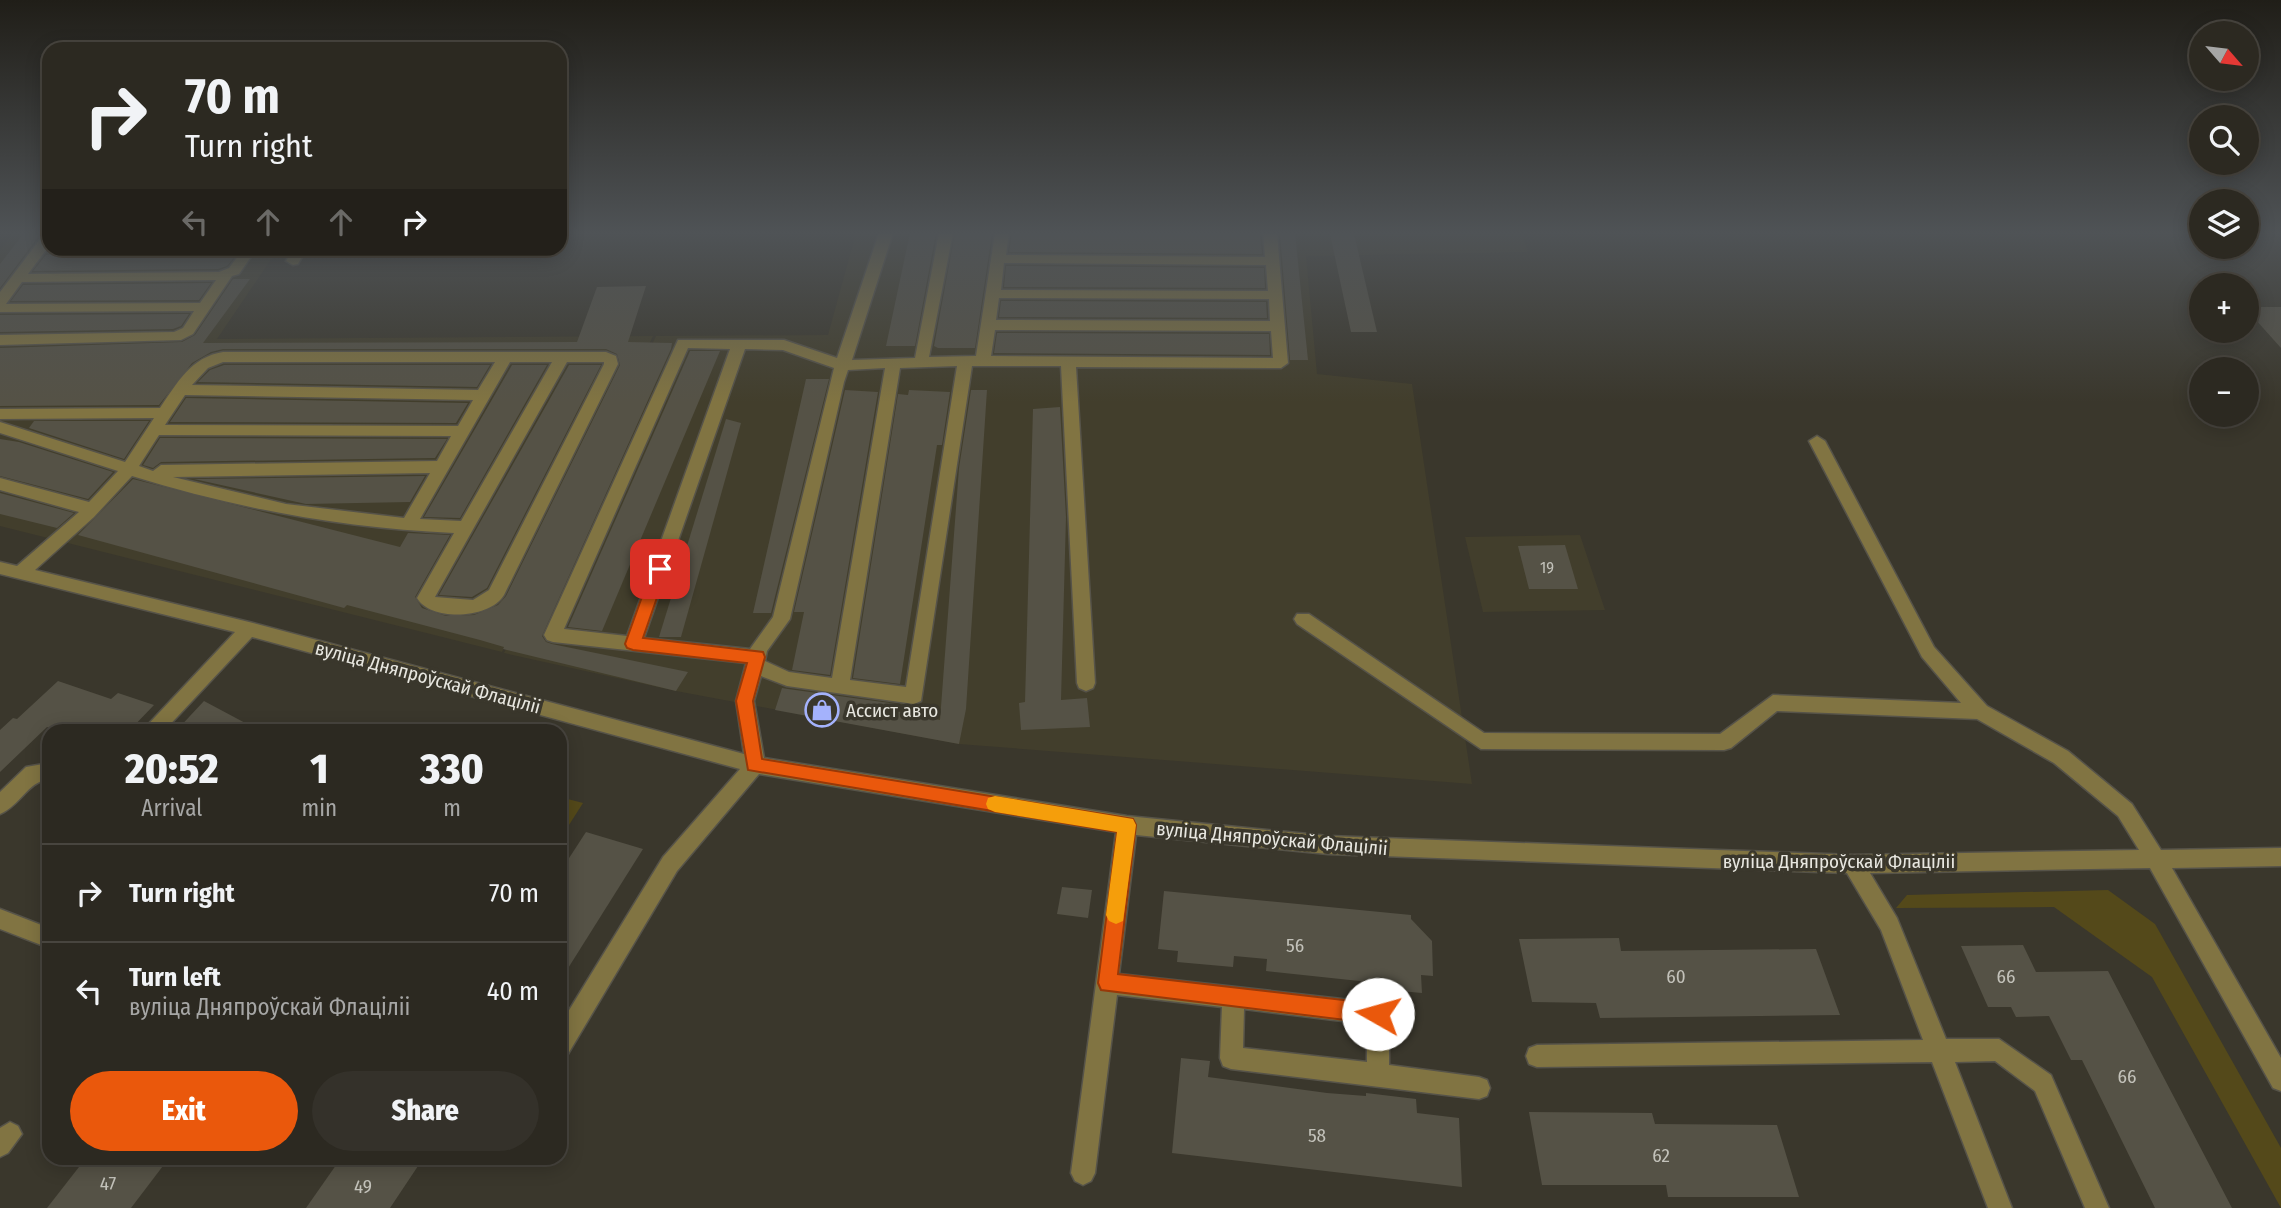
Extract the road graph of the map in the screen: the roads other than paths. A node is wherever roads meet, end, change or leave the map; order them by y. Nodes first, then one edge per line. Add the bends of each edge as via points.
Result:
1 (217, 289) edge
2 (867, 289) edge
3 (935, 289) edge
4 (994, 289) edge
5 (1275, 289) edge
6 (993, 294) junction
7 (1275, 295) junction
8 (204, 307) junction
9 (0, 308) edge
10 (988, 326) junction
11 (1278, 326) junction
12 (0, 340) edge
13 (739, 344) junction
14 (505, 357) junction
15 (562, 357) junction
16 (974, 362) junction
17 (1068, 362) junction
18 (921, 363) junction
19 (893, 364) junction
20 (842, 365) junction
21 (181, 390) junction
22 (483, 395) junction
23 (164, 413) junction
24 (0, 414) edge
25 (0, 427) edge
26 (153, 430) junction
27 (462, 431) junction
28 (1817, 441) dead end
29 (441, 467) junction
30 (134, 470) junction
31 (0, 484) edge
32 (91, 509) junction
33 (408, 525) junction
34 (465, 527) junction
35 (0, 568) edge
36 (20, 573) junction
37 (1303, 619) dead end
38 (249, 629) junction
39 (633, 644) junction
40 (756, 661) junction
41 (1086, 683) dead end
42 (840, 686) junction
43 (1980, 711) junction
44 (158, 724) edge
45 (755, 765) junction
46 (42, 772) edge
47 (0, 806) edge
48 (1127, 825) junction
49 (2281, 857) edge
50 (2155, 858) junction
51 (1853, 864) junction
52 (0, 919) edge
53 (42, 935) edge
54 (1108, 983) junction
55 (1233, 998) junction
56 (567, 1034) edge
57 (1937, 1049) junction
58 (1537, 1056) dead end
59 (1378, 1075) junction
60 (2281, 1080) edge
61 (1479, 1087) dead end
62 (1083, 1173) dead end
63 (2000, 1208) edge
64 (2097, 1208) edge

1 - 8 street
2 - 20 street
3 - 18 street
4 - 6 street
5 - 7 street
6 - 7 street
6 - 10 street
7 - 11 street
8 - 9 street
8 - 12 street via 188,331 176,337
10 - 11 street
10 - 16 street
11 - 17 street via 1281,363
13 - 20 street via 784,345
13 - 39 street
13 - 39 street via 682,343 553,635
14 - 15 street
14 - 21 street via 215,357 200,365
14 - 22 street
15 - 34 street
15 - 34 street via 606,357 611,364 495,595 477,608 430,603 426,598 431,587
16 - 17 street
16 - 18 street
16 - 42 street via 914,696
17 - 41 street
18 - 19 street
19 - 20 street
19 - 42 street
20 - 40 street via 782,619 759,649
21 - 22 street
21 - 23 street
22 - 27 street
23 - 24 street
23 - 26 street
25 - 30 street
26 - 27 street
26 - 30 street
27 - 29 street
28 - 43 street via 1928,652
29 - 30 street
29 - 33 street
30 - 32 street
30 - 33 street via 288,510
31 - 32 street
32 - 36 street
33 - 34 street
35 - 36 street, вуліца Дняпроўскай Флаціліі
36 - 38 street, вуліца Дняпроўскай Флаціліі
37 - 43 street via 1481,741 1724,742 1773,703
38 - 44 street
38 - 45 street, вуліца Дняпроўскай Флаціліі
39 - 40 street
40 - 42 street via 787,679
40 - 45 street via 745,701
43 - 50 street via 2061,757 2104,792 2125,810
45 - 48 street, вуліца Дняпроўскай Флаціліі
45 - 56 street via 670,864
46 - 47 street via 33,773
48 - 51 street, вуліца Дняпроўскай Флаціліі via 1328,845
48 - 54 street
49 - 50 street, вуліца Дняпроўскай Флаціліі
50 - 51 street, вуліца Дняпроўскай Флаціліі
50 - 60 street
51 - 57 street via 1890,925
52 - 53 street
54 - 55 street
54 - 62 street
55 - 59 street via 1378,1014
55 - 59 street via 1231,1058
57 - 58 street
57 - 63 street
57 - 64 street via 1998,1050 2043,1083
59 - 61 street

